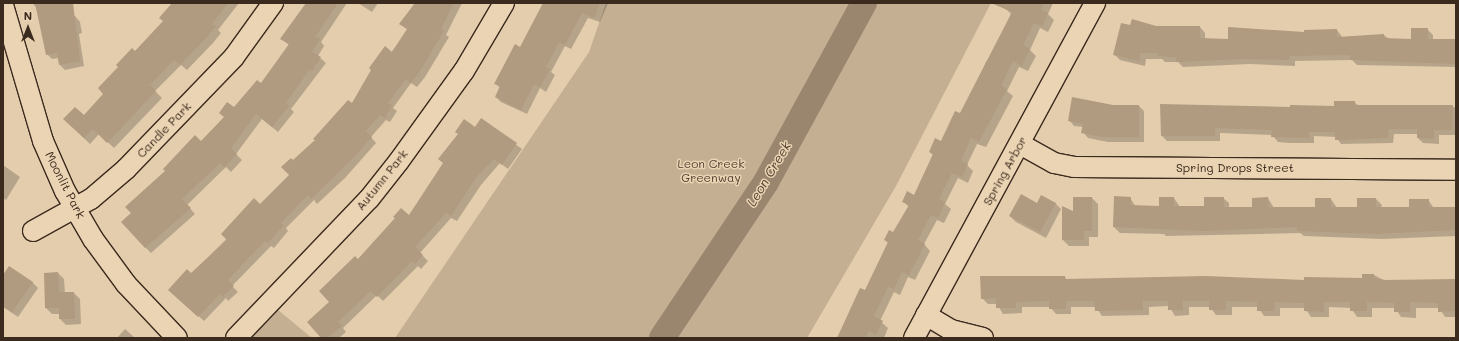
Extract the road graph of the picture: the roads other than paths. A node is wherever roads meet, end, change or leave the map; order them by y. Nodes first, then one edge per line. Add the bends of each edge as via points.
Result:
1 (273, 3) edge
2 (504, 3) edge
3 (1095, 3) edge
4 (3, 5) edge
5 (1020, 144) junction
6 (1456, 170) edge
7 (75, 208) junction
8 (33, 231) dead end
9 (926, 315) junction
10 (177, 338) edge
11 (236, 338) edge
12 (914, 338) edge
13 (983, 338) edge

1 - 7 street, Candle Park via 234,57 126,169 109,185
2 - 11 street, Autumn Park via 464,71 369,199
3 - 5 street, Spring Arbor
4 - 7 street, Moonlit Park via 43,141
5 - 6 street, Spring Drops Street via 1054,163 1074,167
5 - 9 street, Spring Arbor
7 - 8 street, Candle Park
7 - 10 street, Moonlit Park via 93,239 126,284
9 - 12 street, Spring Arbor
9 - 13 street via 951,330

